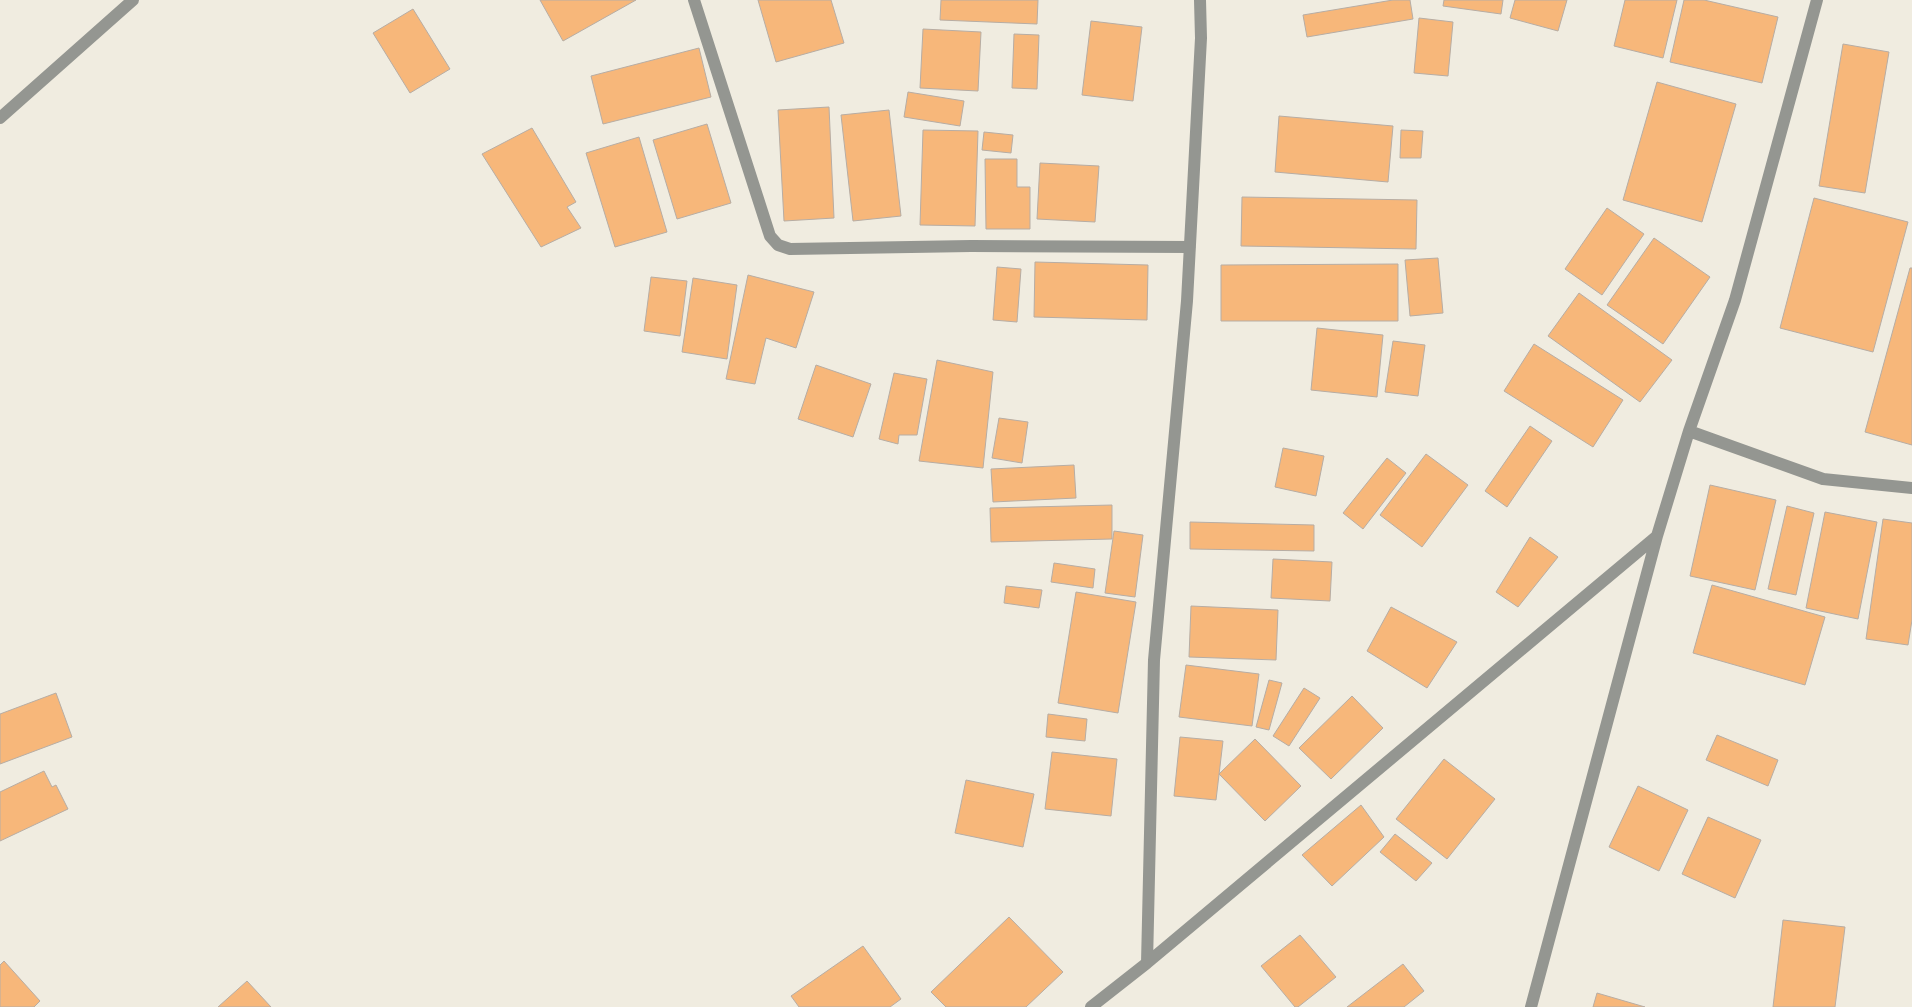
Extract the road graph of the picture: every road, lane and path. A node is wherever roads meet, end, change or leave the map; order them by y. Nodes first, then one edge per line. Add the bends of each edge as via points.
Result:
1 (134, 0) edge
2 (694, 0) edge
3 (1200, 0) edge
4 (1817, 0) edge
5 (0, 118) edge
6 (1190, 247) junction
7 (1689, 432) junction
8 (1912, 488) edge
9 (1657, 536) junction
10 (1147, 963) junction
11 (1091, 1007) edge
12 (1531, 1007) edge

1 - 5 street
2 - 6 street via 770,236 778,245 790,249
3 - 6 street
4 - 7 street via 1735,300
6 - 10 street via 1188,301 1154,660
7 - 8 street via 1823,479
7 - 9 street
9 - 10 street
9 - 12 street
10 - 11 street

